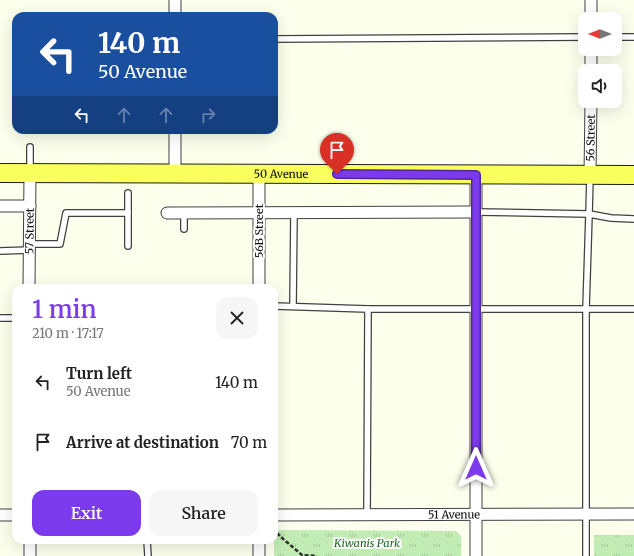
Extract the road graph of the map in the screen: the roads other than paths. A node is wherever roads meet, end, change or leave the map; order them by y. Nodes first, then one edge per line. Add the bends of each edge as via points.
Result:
1 (175, 0) edge
2 (591, 0) edge
3 (175, 12) edge
4 (591, 12) edge
5 (578, 37) edge
6 (622, 37) edge
7 (634, 37) edge
8 (278, 39) edge
9 (590, 108) edge
10 (175, 134) edge
11 (30, 147) dead end
12 (0, 173) edge
13 (30, 173) junction
14 (175, 174) junction
15 (260, 174) junction
16 (476, 175) junction
17 (590, 175) junction
18 (634, 175) edge
19 (128, 193) dead end
20 (0, 206) edge
21 (30, 206) junction
22 (259, 212) junction
23 (476, 212) junction
24 (128, 213) junction
25 (167, 213) dead end
26 (184, 213) junction
27 (294, 213) junction
28 (589, 214) junction
29 (634, 219) edge
30 (184, 229) dead end
31 (128, 246) dead end
32 (30, 247) junction
33 (0, 251) edge
34 (29, 284) edge
35 (259, 284) edge
36 (293, 305) junction
37 (278, 306) edge
38 (634, 308) edge
39 (368, 309) junction
40 (476, 309) junction
41 (586, 309) junction
42 (0, 318) edge
43 (12, 318) edge
44 (367, 514) junction
45 (476, 514) junction
46 (585, 514) junction
47 (634, 514) edge
48 (0, 515) edge
49 (12, 515) edge
50 (278, 515) edge
51 (30, 544) edge
52 (148, 544) edge
53 (258, 544) edge
54 (30, 556) edge
55 (148, 556) edge
56 (258, 556) edge
57 (476, 556) edge
58 (586, 556) edge

1 - 3 street
2 - 4 street
5 - 8 lane
6 - 7 lane
9 - 17 street, 56 Street
10 - 14 street
11 - 13 lane
12 - 13 main road, 50 Avenue
13 - 14 main road, 50 Avenue
13 - 21 street, 57 Street
14 - 15 main road, 50 Avenue
15 - 16 main road, 50 Avenue
15 - 22 street, 56B Street
16 - 17 main road, 50 Avenue
16 - 23 street
17 - 18 main road, 50 Avenue
17 - 28 lane
19 - 24 lane
20 - 21 street
21 - 32 street, 57 Street
22 - 26 street
22 - 27 street
22 - 35 street, 56B Street
23 - 27 street
23 - 28 lane
23 - 40 street
24 - 31 lane
24 - 32 lane via 66,213 60,244
25 - 26 street
26 - 30 lane
27 - 36 lane
28 - 29 lane
28 - 41 lane
32 - 33 lane
32 - 34 street, 57 Street
36 - 37 lane
36 - 39 lane
38 - 41 lane
39 - 40 lane
39 - 44 lane
40 - 41 lane
40 - 45 street
41 - 46 lane
42 - 43 lane
44 - 45 street, 51 Avenue
44 - 50 street, 51 Avenue
45 - 46 street, 51 Avenue
45 - 57 street
46 - 47 street, 51 Avenue
46 - 58 lane
48 - 49 street
51 - 54 street
52 - 55 lane
53 - 56 street

